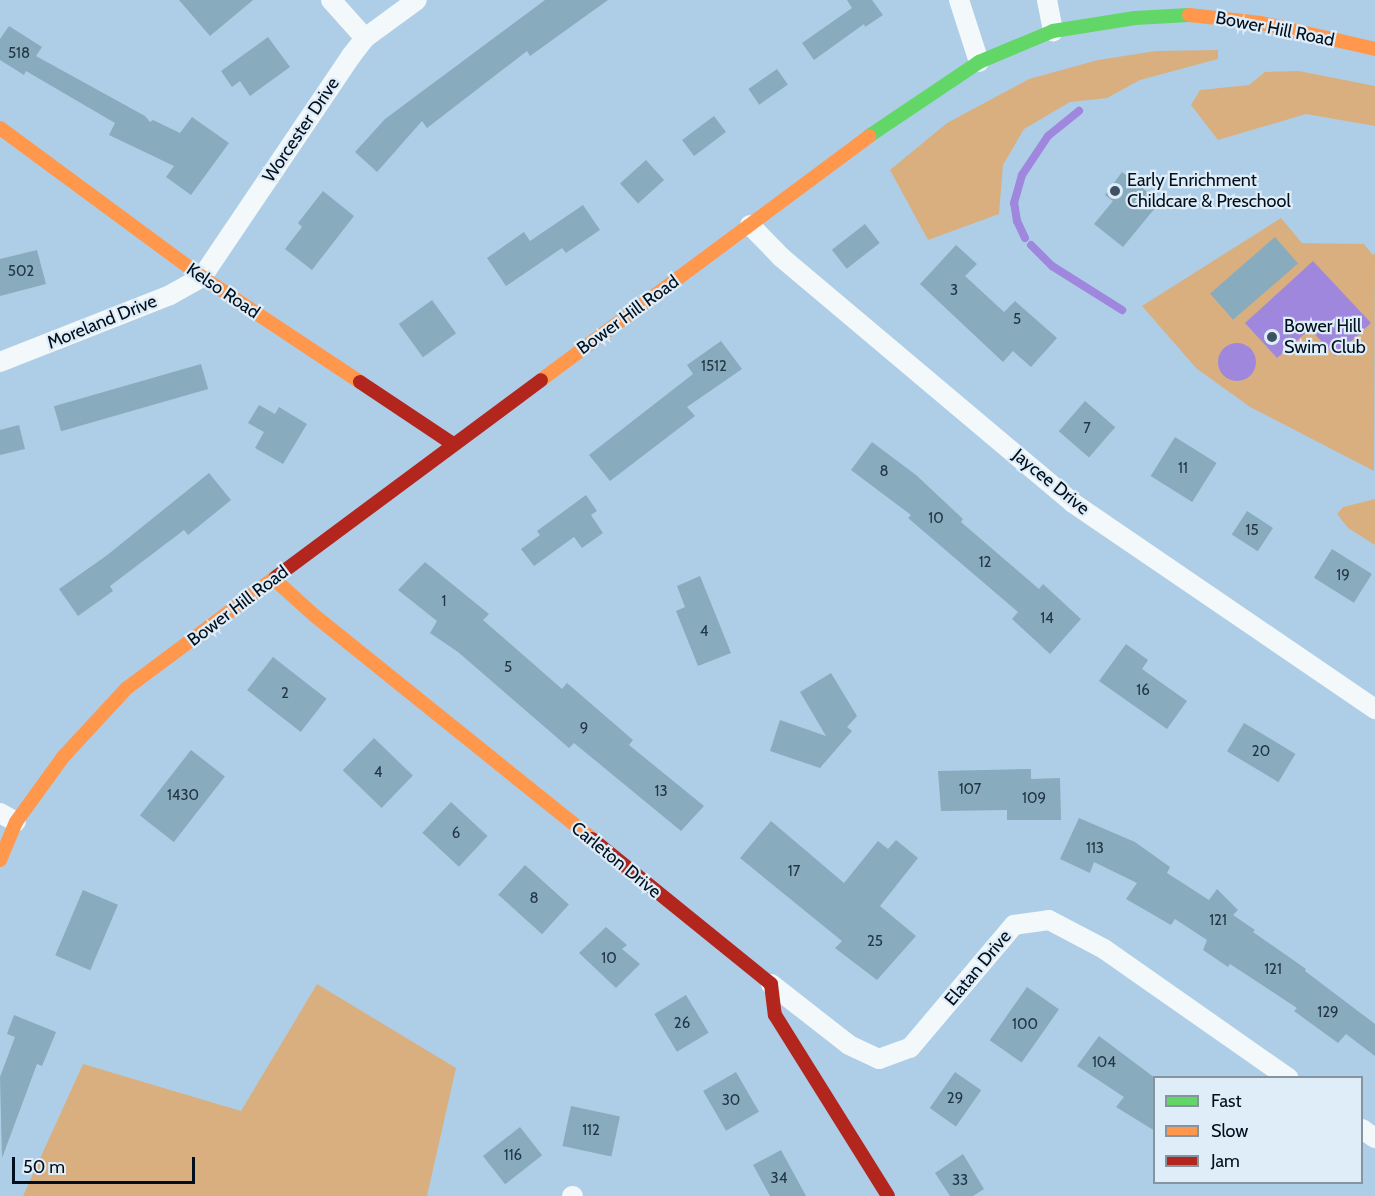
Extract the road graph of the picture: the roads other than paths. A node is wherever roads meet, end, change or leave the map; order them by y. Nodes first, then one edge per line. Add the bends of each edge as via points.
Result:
1 (331, 0) edge
2 (417, 0) edge
3 (958, 0) edge
4 (1047, 0) edge
5 (1053, 31) junction
6 (365, 39) junction
7 (1375, 49) edge
8 (979, 62) junction
9 (0, 128) edge
10 (750, 225) junction
11 (202, 277) junction
12 (0, 362) edge
13 (453, 444) junction
14 (274, 579) junction
15 (1375, 709) edge
16 (8, 818) edge
17 (0, 861) edge
18 (771, 984) junction
19 (1287, 1076) edge
20 (1363, 1129) edge
21 (1375, 1138) edge
22 (888, 1196) edge

1 - 6 street
2 - 6 street, Worcester Drive
3 - 8 street
4 - 5 street
5 - 7 main road, Bower Hill Road via 1135,18 1199,15 1261,23
5 - 8 main road, Bower Hill Road
6 - 11 street, Worcester Drive
8 - 10 main road, Bower Hill Road via 874,132
9 - 11 main road, Kelso Road
10 - 13 main road, Bower Hill Road
10 - 15 street, Jaycee Drive via 781,257 1073,503
11 - 12 street, Moreland Drive via 170,295
11 - 13 main road, Kelso Road
13 - 14 main road, Bower Hill Road
14 - 16 main road, Bower Hill Road via 127,688
14 - 18 main road, Carleton Drive
16 - 17 main road, Bower Hill Road
18 - 19 street, Elatan Drive via 849,1045 879,1059 909,1048 1014,925 1049,920 1104,950
18 - 22 main road via 776,1015
20 - 21 street

